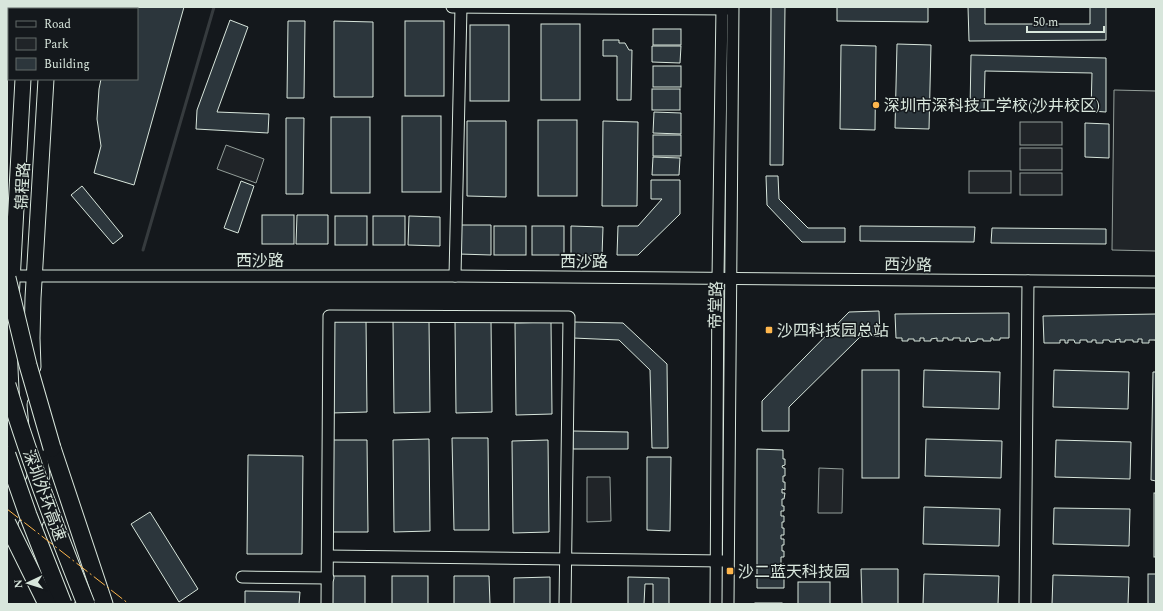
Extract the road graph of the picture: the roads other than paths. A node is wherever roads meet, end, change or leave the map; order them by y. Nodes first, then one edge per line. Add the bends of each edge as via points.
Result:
1 (452, 7) edge
2 (461, 7) edge
3 (722, 8) edge
4 (733, 8) edge
5 (23, 80) edge
6 (46, 80) edge
7 (35, 276) junction
8 (455, 276) junction
9 (10, 277) edge
10 (718, 278) junction
11 (731, 278) junction
12 (1028, 281) junction
13 (1156, 282) edge
14 (7, 384) edge
15 (7, 455) edge
16 (7, 522) edge
17 (328, 556) junction
18 (565, 559) junction
19 (722, 561) junction
20 (242, 577) dead end
21 (328, 578) junction
22 (47, 604) edge
23 (63, 604) edge
24 (70, 604) edge
25 (86, 604) edge
26 (104, 604) edge
27 (327, 604) edge
28 (564, 604) edge
29 (716, 604) edge
30 (728, 604) edge
31 (1025, 604) edge

1 - 2 street
2 - 3 street
2 - 8 street
3 - 4 street
3 - 10 street, 帝堂路
4 - 11 street, 帝堂路
5 - 9 main road, 锦程路
6 - 7 main road, 锦程路
7 - 8 street, 西沙路
7 - 9 street, 西沙路
7 - 24 main road, 锦程路 via 32,351 39,451 52,536
8 - 10 street, 西沙路
9 - 22 main road, 锦程路 via 10,380 16,454 30,541
9 - 26 highway, bridge via 28,365 40,407
10 - 11 street, 西沙路
10 - 19 street, 帝堂路
11 - 12 street, 西沙路
11 - 19 street, 帝堂路
12 - 13 street, 西沙路
12 - 31 street
14 - 25 highway, 深圳外环高速, bridge via 48,507
15 - 23 highway, 深圳外环高速, bridge
16 - 22 highway, bridge
17 - 18 street
17 - 18 street via 329,316 569,317
17 - 21 street
18 - 19 street
18 - 28 street
19 - 29 street, 帝堂路
19 - 30 street, 帝堂路
20 - 21 street
21 - 27 street

